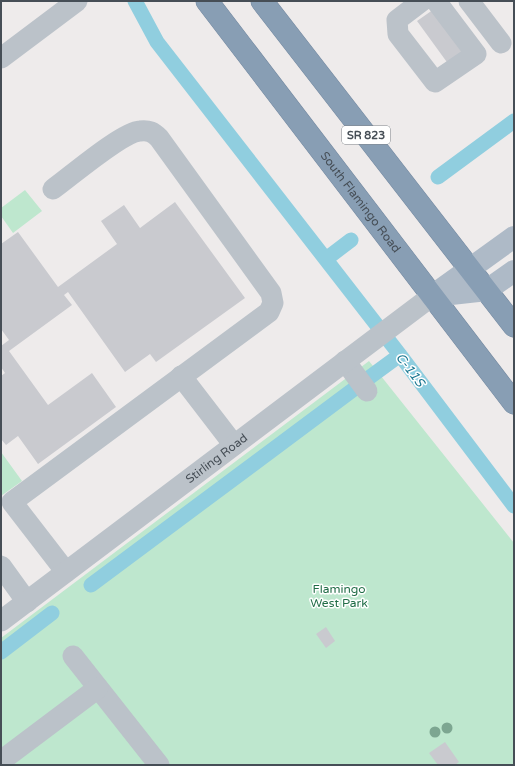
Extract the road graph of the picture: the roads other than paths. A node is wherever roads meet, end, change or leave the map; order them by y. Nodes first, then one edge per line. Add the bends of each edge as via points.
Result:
1 (77, 1) edge
2 (207, 1) edge
3 (262, 1) edge
4 (422, 1) edge
5 (436, 1) edge
6 (469, 1) edge
7 (508, 38) edge
8 (476, 54) junction
9 (1, 58) edge
10 (53, 189) dead end
11 (514, 237) edge
12 (470, 269) junction
13 (514, 270) edge
14 (487, 290) junction
15 (432, 296) junction
16 (514, 326) edge
17 (351, 356) junction
18 (181, 376) junction
19 (367, 391) dead end
20 (514, 403) edge
21 (234, 445) junction
22 (1, 566) edge
23 (66, 572) junction
24 (27, 602) junction
25 (1, 621) edge
26 (73, 656) dead end
27 (98, 688) junction
28 (1, 761) edge
29 (159, 765) edge

1 - 9 street
2 - 15 highway, South Flamingo Road
3 - 12 highway, SR 823
4 - 8 street via 397,20 398,34 435,82
5 - 8 street
6 - 7 street
7 - 8 street
10 - 18 street via 125,136 139,131 152,132 159,138 272,293 273,303 269,312
11 - 12 main road, Stirling Road
12 - 14 highway, SR 823
12 - 15 main road, Stirling Road
13 - 14 main road
14 - 15 main road
14 - 16 highway, SR 823
15 - 17 street, Stirling Road
15 - 20 highway, South Flamingo Road
17 - 19 street
17 - 21 street, Stirling Road
18 - 21 street
18 - 23 street via 12,502
21 - 23 street, Stirling Road
22 - 24 street
23 - 24 street, Stirling Road
24 - 25 street, Stirling Road
26 - 27 street
27 - 28 street
27 - 29 street

